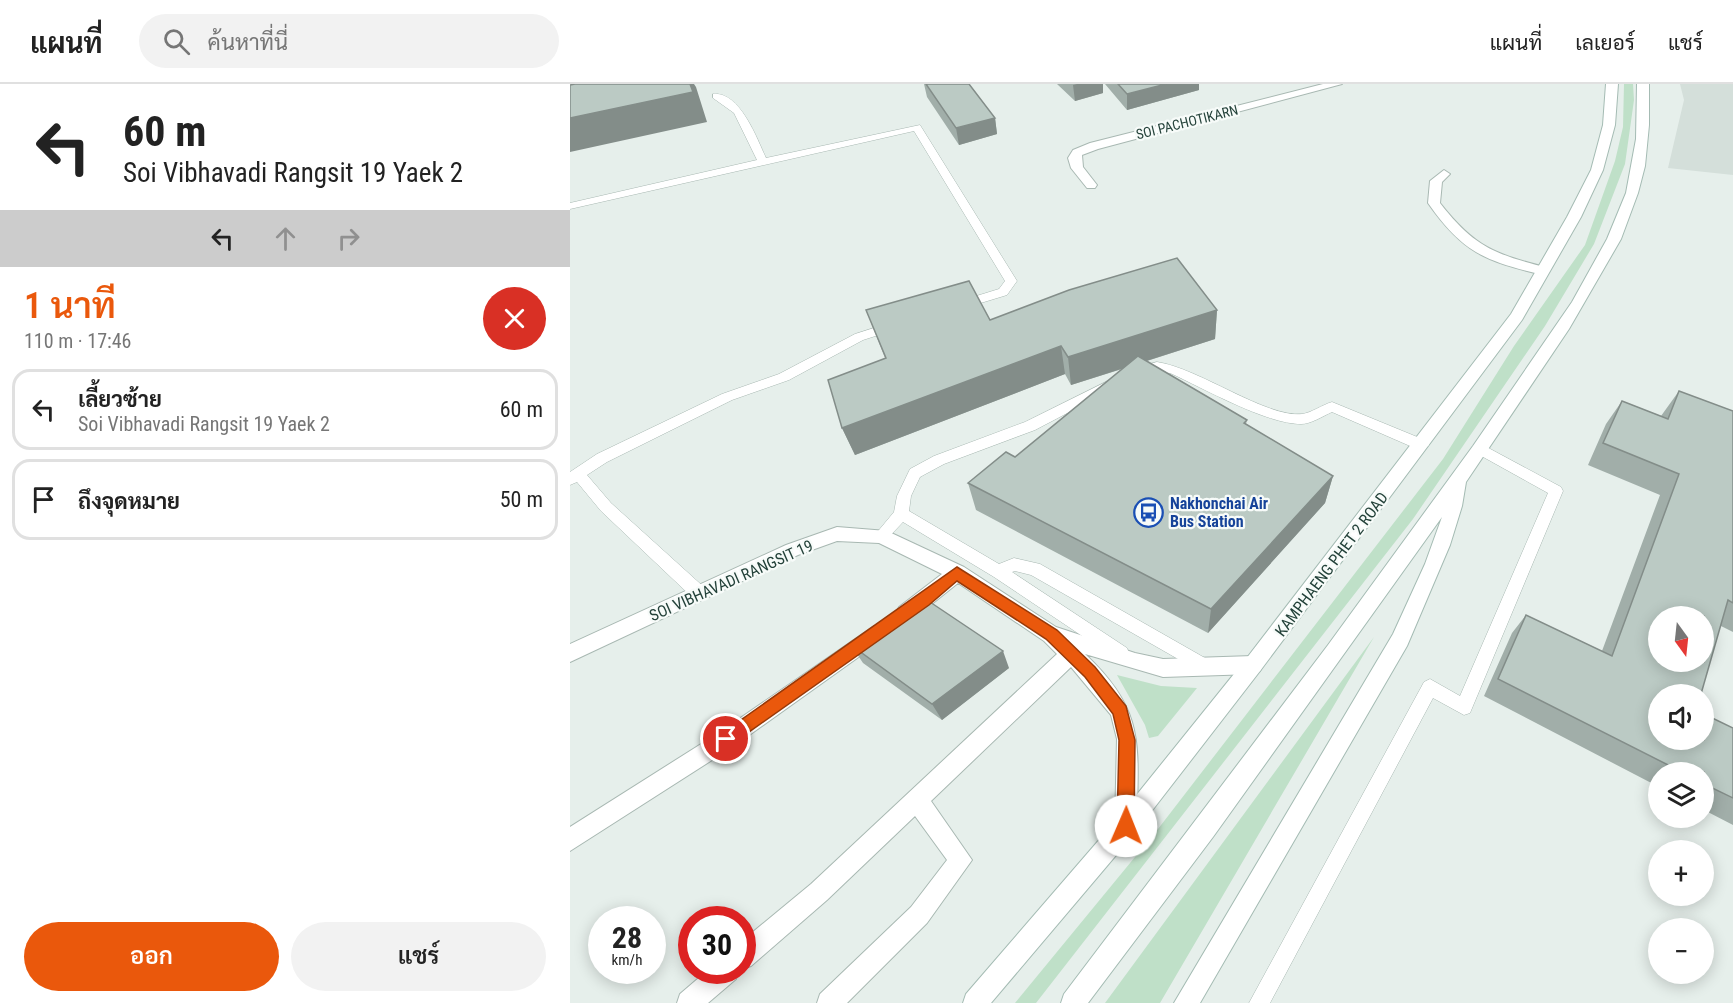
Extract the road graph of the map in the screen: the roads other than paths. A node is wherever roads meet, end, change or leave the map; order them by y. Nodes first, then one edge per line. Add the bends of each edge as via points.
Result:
1 (1336, 84) edge
2 (1612, 84) edge
3 (1643, 84) edge
4 (716, 96) dead end
5 (763, 162) junction
6 (1444, 174) dead end
7 (1091, 185) dead end
8 (570, 206) edge
9 (1543, 271) junction
10 (947, 309) edge
11 (903, 323) edge
12 (1422, 446) junction
13 (1481, 449) junction
14 (575, 477) edge
15 (1461, 477) junction
16 (901, 514) junction
17 (881, 536) junction
18 (999, 572) junction
19 (957, 573) junction
20 (700, 594) junction
21 (1051, 635) junction
22 (570, 653) edge
23 (1071, 654) junction
24 (1135, 663) junction
25 (1253, 665) junction
26 (1208, 668) junction
27 (916, 800) junction
28 (1126, 826) junction
29 (570, 840) edge
30 (756, 945) edge
31 (710, 984) edge
32 (688, 1003) edge
33 (829, 1003) edge
34 (975, 1003) edge
35 (1073, 1003) edge
36 (1186, 1003) edge
37 (1259, 1003) edge

1 - 7 main road, SOI PACHOTIKARN via 1086,149 1074,158
2 - 9 main road, KAMPHAENG PHET 2 ROAD via 1609,125 1597,170
3 - 13 main road via 1642,152 1631,194 1610,245 1582,299
4 - 5 lane via 738,111
5 - 8 lane
5 - 10 lane via 917,127 1011,281 1003,292
6 - 9 main road via 1436,181 1434,203 1451,227 1488,257
9 - 12 main road, KAMPHAENG PHET 2 ROAD via 1517,317
11 - 14 lane via 859,337 784,377 727,397 603,458
12 - 16 lane via 1332,407 1303,418 1286,417 1172,369 1156,368 1132,374 1030,426 926,466 911,480
12 - 25 main road, KAMPHAENG PHET 2 ROAD
13 - 15 main road
13 - 37 lane via 1556,490 1464,707 1430,687
14 - 20 lane
15 - 35 main road via 1180,865
15 - 36 main road via 1449,530 1400,640
16 - 17 lane
16 - 18 lane
17 - 19 main road, SOI VIBHAVADI RANGSIT 19
17 - 20 main road, SOI VIBHAVADI RANGSIT 19 via 837,534 792,550
18 - 24 lane
18 - 26 lane via 1014,564 1035,569
19 - 21 main road, SOI VIBHAVADI RANGSIT 19
19 - 29 main road via 924,601 736,732
20 - 22 main road, SOI VIBHAVADI RANGSIT 19
21 - 23 main road, SOI VIBHAVADI RANGSIT 19
21 - 24 main road, SOI VIBHAVADI RANGSIT 19
23 - 27 main road
23 - 28 main road, SOI VIBHAVADI RANGSIT 19 via 1120,711 1127,740
24 - 26 main road, SOI VIBHAVADI RANGSIT 19 via 1163,668
25 - 26 main road, SOI VIBHAVADI RANGSIT 19
25 - 28 main road, KAMPHAENG PHET 2 ROAD
27 - 30 main road
27 - 33 main road via 961,860 919,915
28 - 34 main road, KAMPHAENG PHET 2 ROAD
31 - 32 main road

